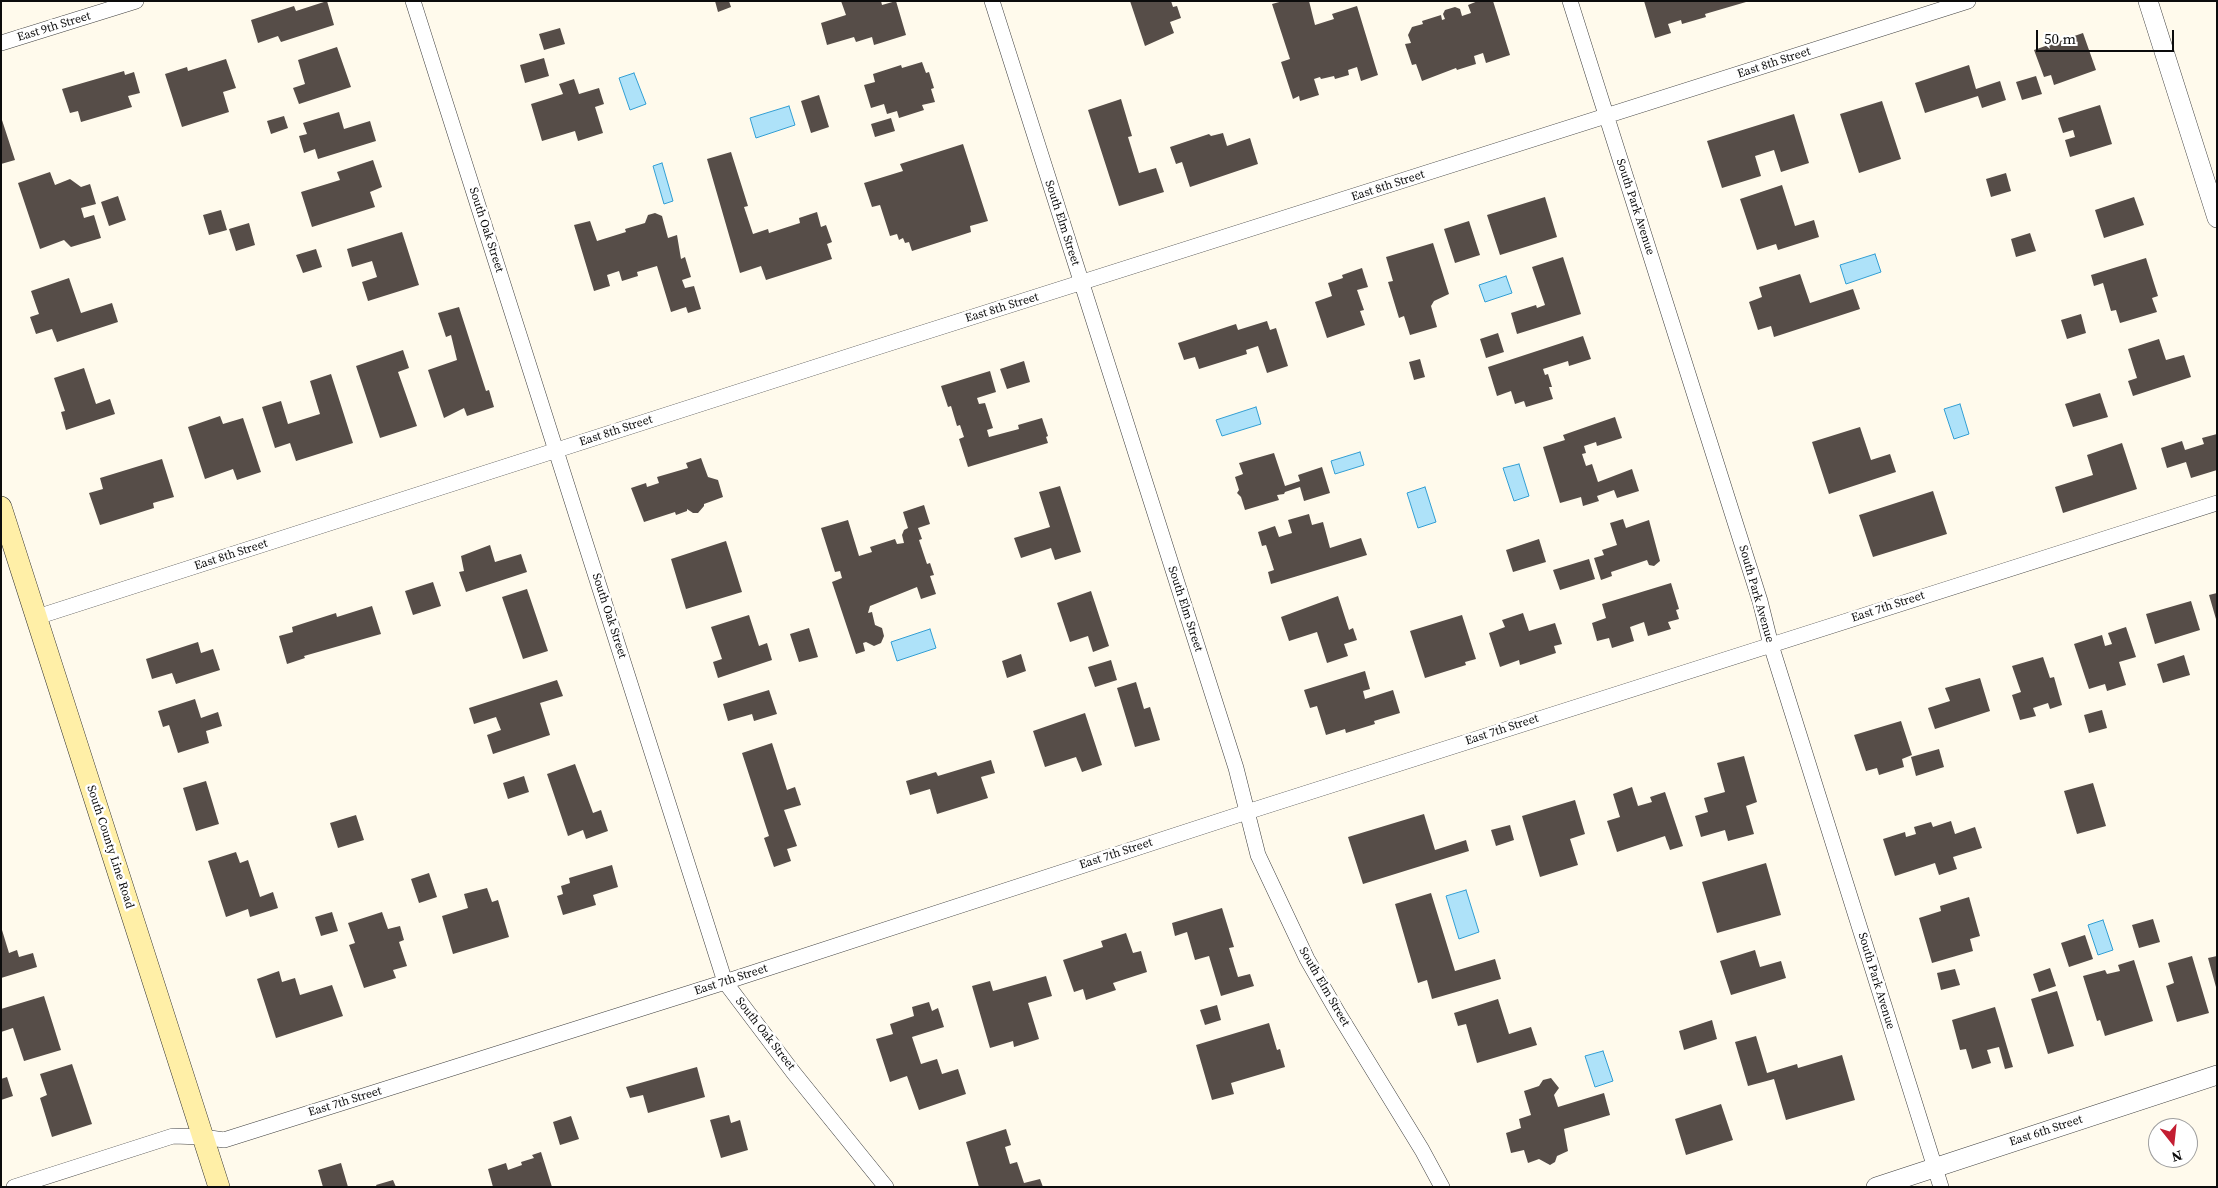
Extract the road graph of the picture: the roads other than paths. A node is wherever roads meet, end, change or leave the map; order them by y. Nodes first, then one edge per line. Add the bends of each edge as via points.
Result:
1 (136, 1) edge
2 (413, 1) edge
3 (992, 1) edge
4 (1570, 1) edge
5 (1968, 1) edge
6 (2148, 1) edge
7 (1, 43) edge
8 (1606, 116) junction
9 (2217, 218) edge
10 (1082, 283) junction
11 (556, 450) junction
12 (2217, 502) edge
13 (1, 507) edge
14 (37, 617) junction
15 (1771, 645) junction
16 (1247, 812) junction
17 (725, 982) junction
18 (2217, 1075) edge
19 (203, 1136) junction
20 (1935, 1168) junction
21 (14, 1187) edge
22 (219, 1187) edge
23 (886, 1187) edge
24 (1442, 1187) edge
25 (1876, 1187) edge
26 (1941, 1187) edge

1 - 7 street, East 9th Street
2 - 11 street, South Oak Street
3 - 10 street, South Elm Street
4 - 8 street, South Park Avenue
5 - 8 street, East 8th Street
6 - 9 street
8 - 10 street, East 8th Street
8 - 15 street, South Park Avenue via 1760,601
10 - 11 street, East 8th Street
10 - 16 street, South Elm Street via 1236,768
11 - 14 street, East 8th Street
11 - 17 street, South Oak Street
12 - 15 street, East 7th Street
13 - 14 main road, South County Line Road
14 - 19 main road, South County Line Road
15 - 16 street, East 7th Street
15 - 20 street, South Park Avenue
16 - 17 street, East 7th Street
16 - 24 street, South Elm Street via 1258,855 1307,959
17 - 19 street, East 7th Street via 224,1140
17 - 23 street, South Oak Street
18 - 20 street, East 6th Street
19 - 21 street, East 7th Street via 173,1136
19 - 22 main road, South County Line Road
20 - 25 street, East 6th Street
20 - 26 street, South Park Avenue

